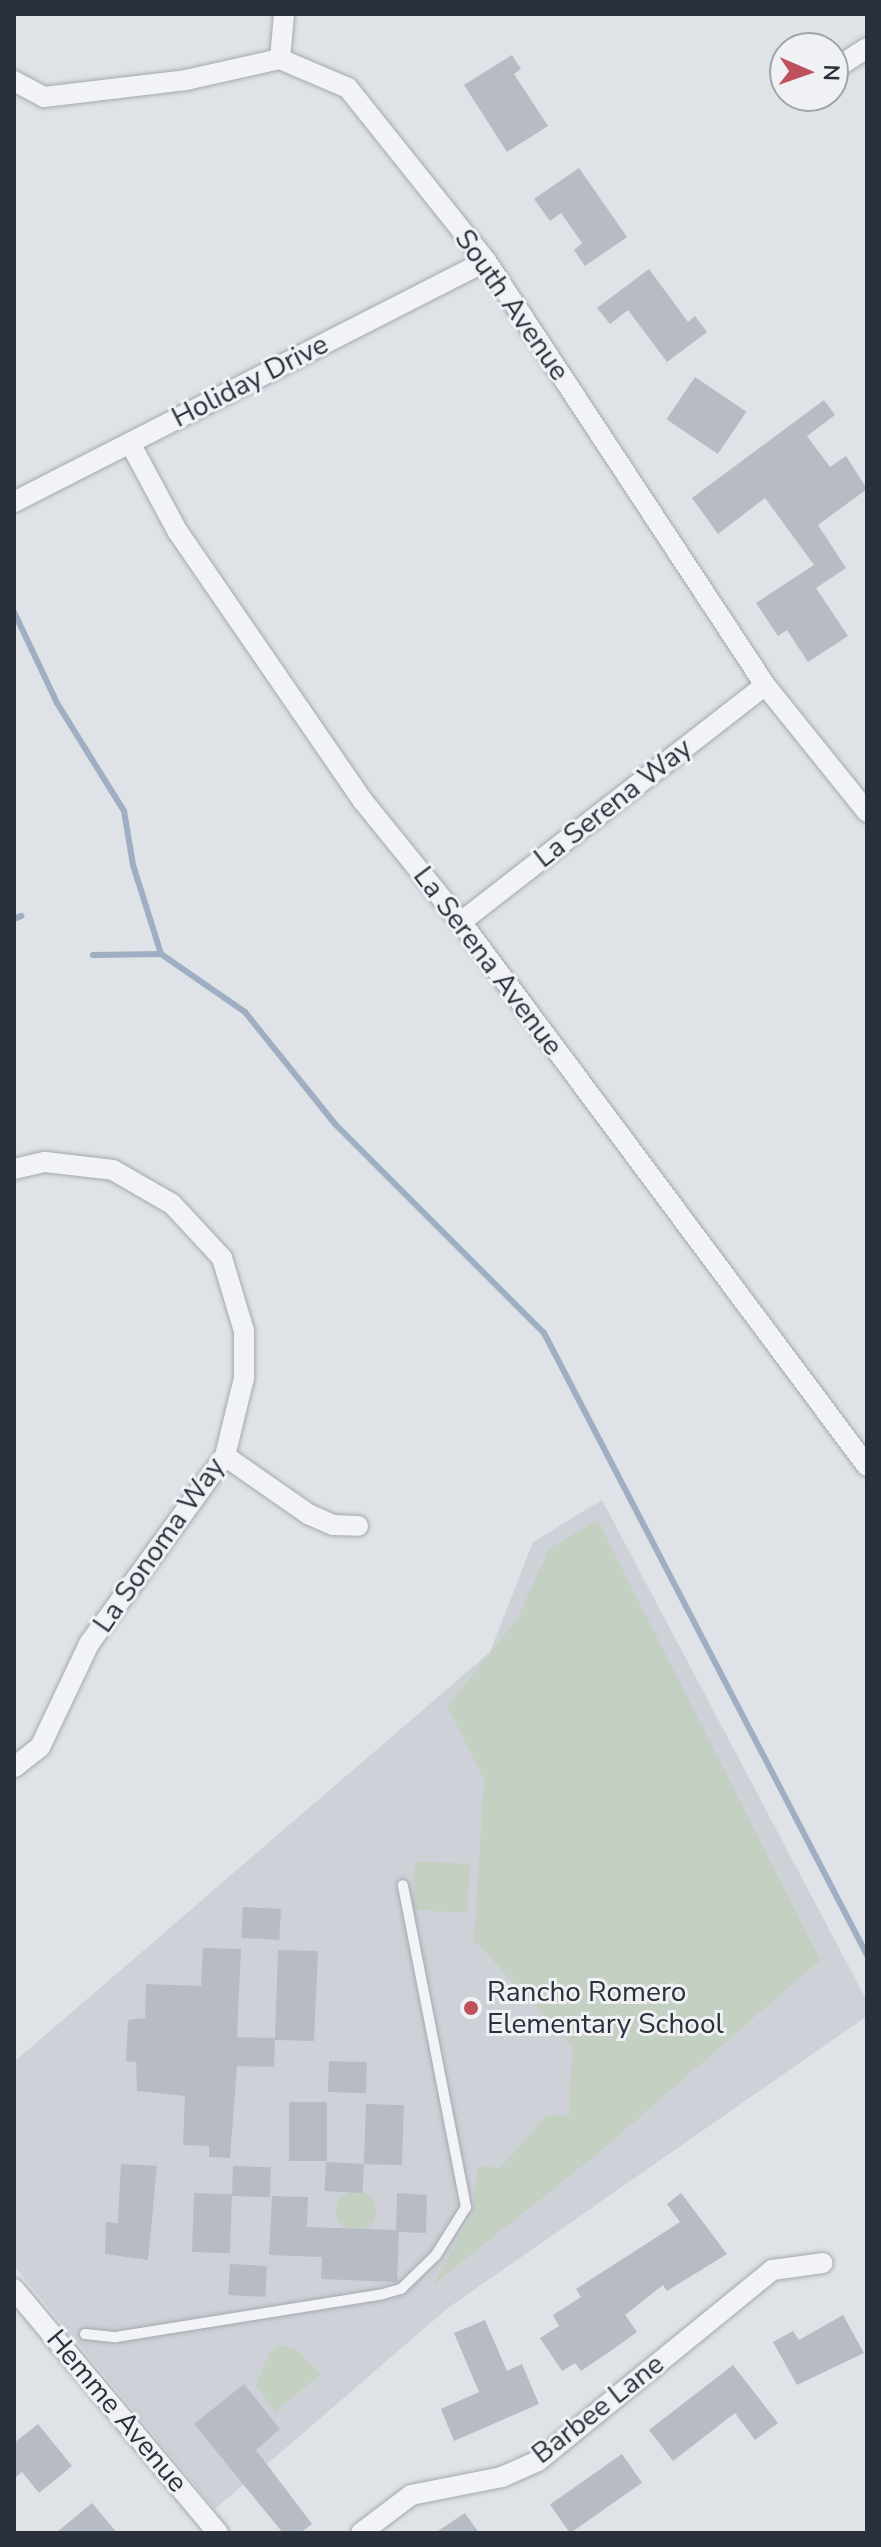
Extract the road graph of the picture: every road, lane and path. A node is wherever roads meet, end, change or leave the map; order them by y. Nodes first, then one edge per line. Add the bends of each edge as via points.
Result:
1 (284, 14) edge
2 (867, 48) edge
3 (280, 59) junction
4 (849, 60) edge
5 (14, 81) edge
6 (486, 261) junction
7 (130, 443) junction
8 (14, 502) edge
9 (765, 685) junction
10 (867, 812) edge
11 (461, 922) junction
12 (14, 1169) edge
13 (225, 1456) junction
14 (867, 1466) edge
15 (358, 1526) dead end
16 (14, 1767) edge
17 (403, 1885) dead end
18 (823, 2263) dead end
19 (14, 2289) edge
20 (85, 2334) dead end
21 (218, 2533) edge
22 (361, 2533) edge

1 - 3 street
2 - 4 street
3 - 5 street via 186,80 44,97
3 - 6 street, South Avenue via 348,88
6 - 7 street, Holiday Drive
6 - 9 street, South Avenue
7 - 8 street, Holiday Drive
7 - 11 street, La Serena Avenue via 178,532 286,691 363,801
9 - 10 street, South Avenue
9 - 11 street, La Serena Way
11 - 14 street, La Serena Avenue
12 - 13 street, La Sonoma Way via 45,1162 113,1170 172,1204 222,1258 244,1331 244,1378
13 - 15 street via 308,1514 333,1525
13 - 16 street, La Sonoma Way via 89,1644 40,1747
17 - 20 lane via 466,2207 436,2255 401,2289 383,2294 116,2337
18 - 22 street, Barbee Lane via 772,2270 538,2461 502,2477 411,2495
19 - 21 street, Hemme Avenue

